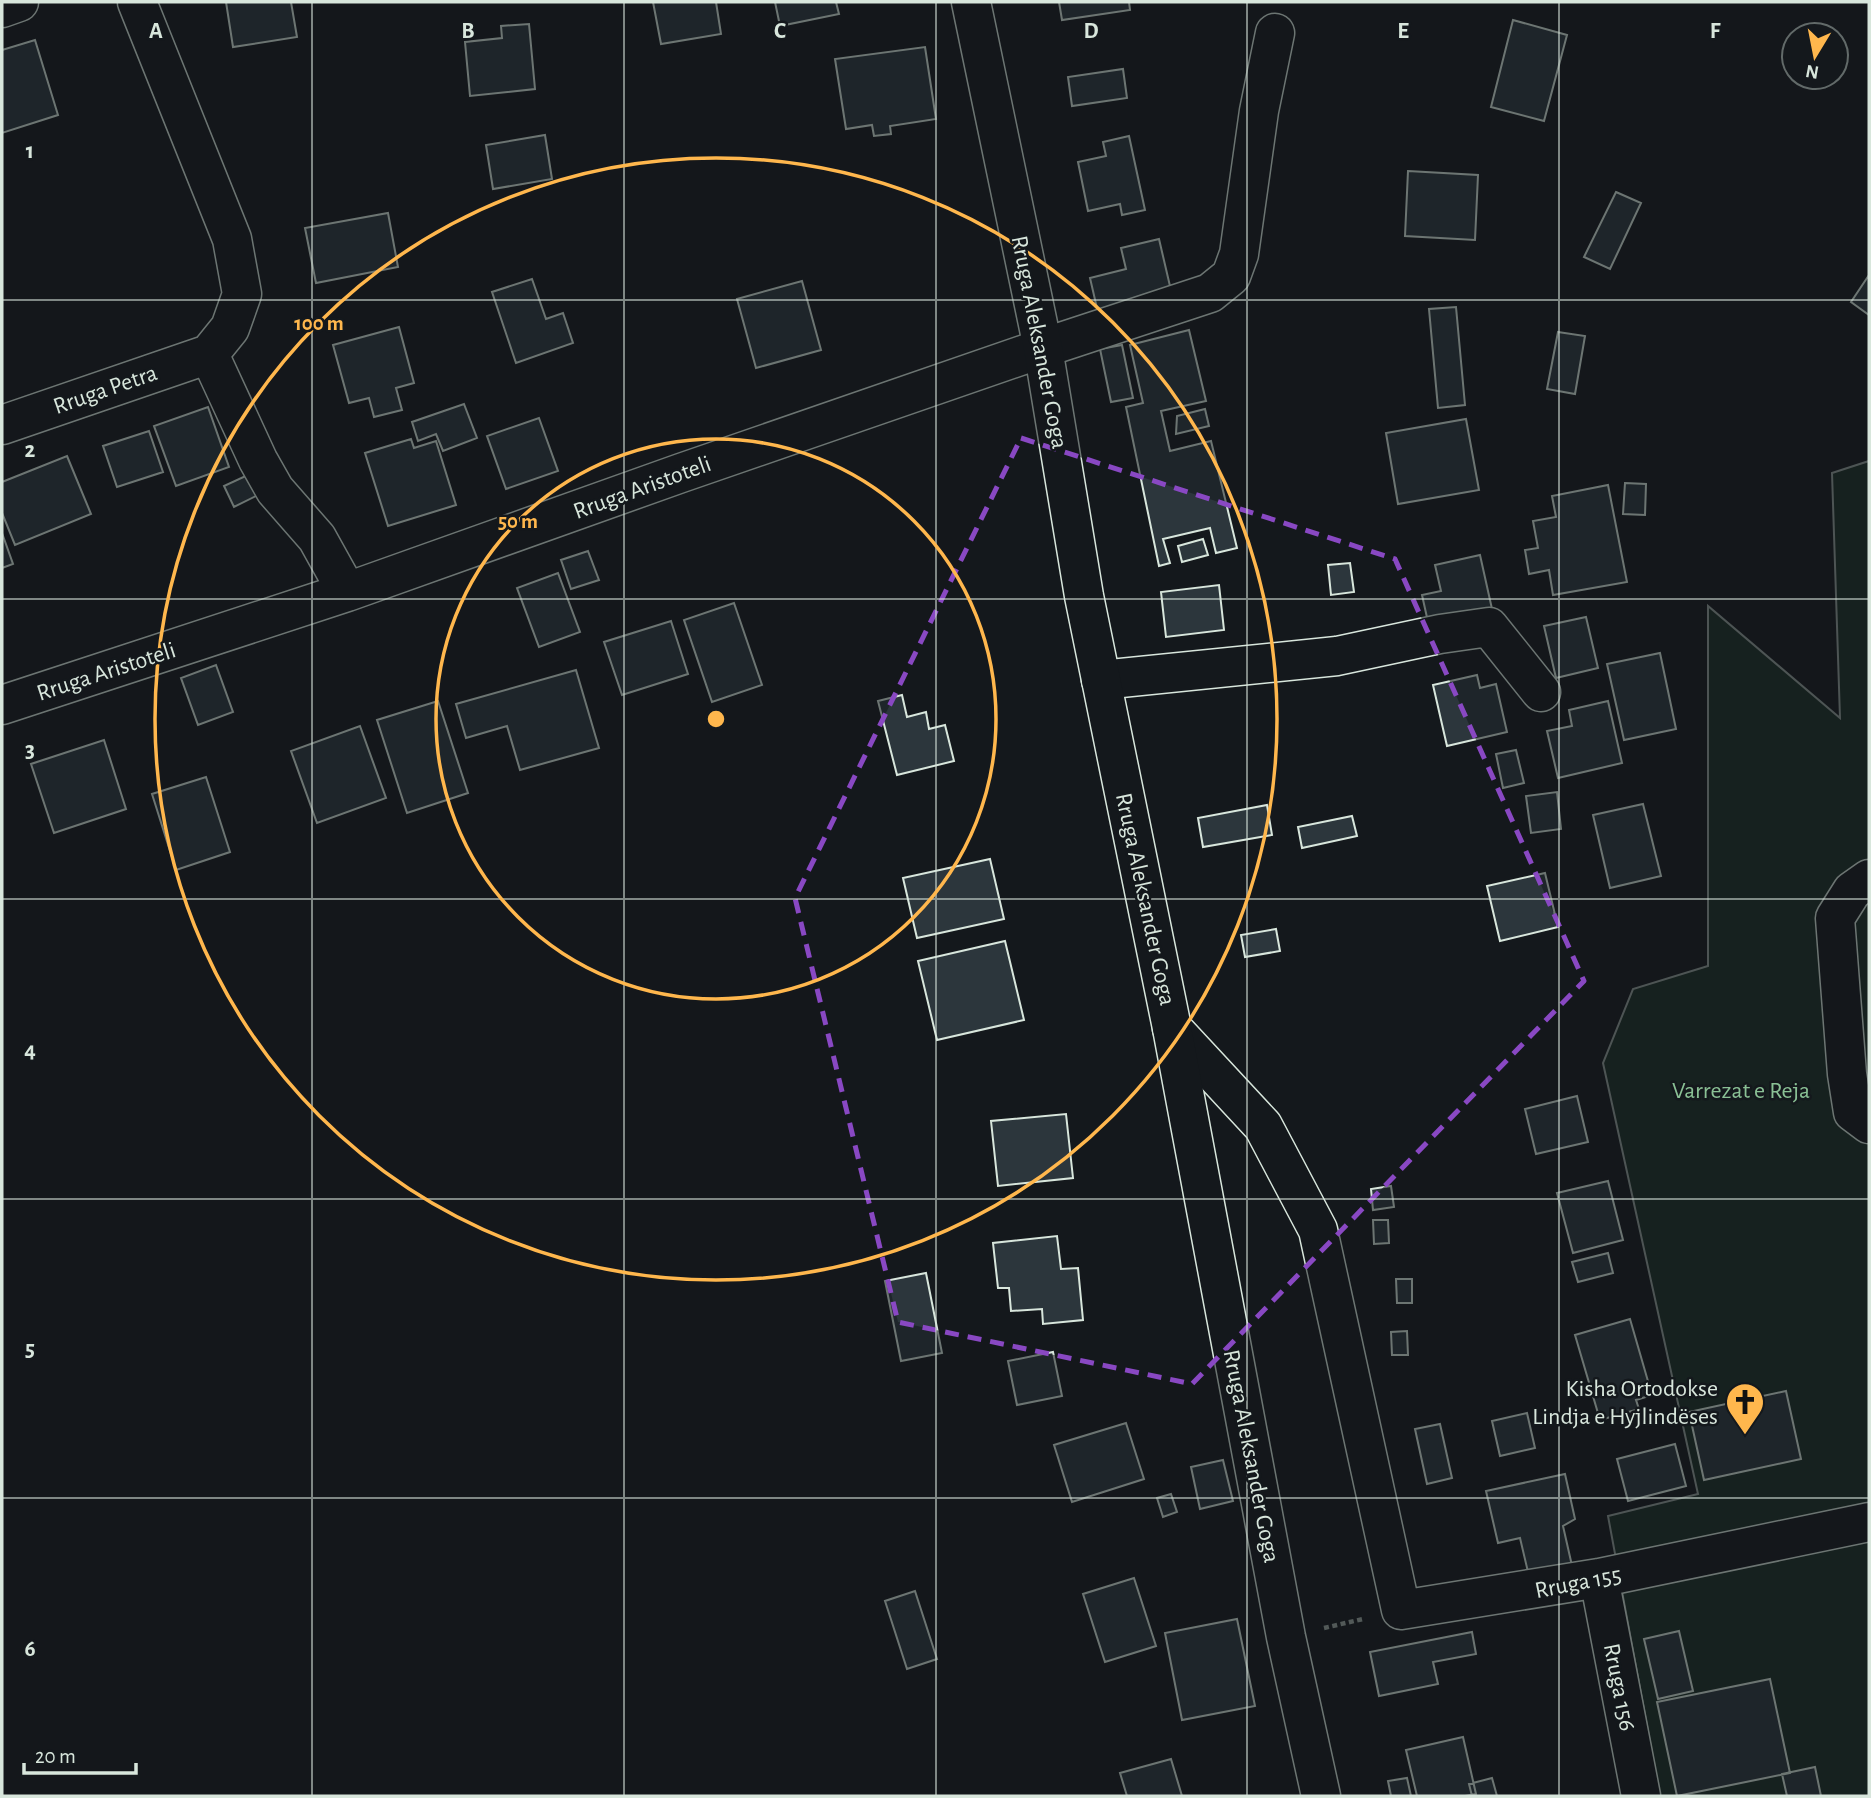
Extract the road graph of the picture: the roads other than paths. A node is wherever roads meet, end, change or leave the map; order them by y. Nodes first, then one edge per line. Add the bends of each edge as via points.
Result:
1 (19, 2) edge
2 (137, 2) edge
3 (971, 2) edge
4 (2, 8) edge
5 (1275, 33) dead end
6 (1043, 348) junction
7 (209, 354) junction
8 (2, 425) edge
9 (347, 592) junction
10 (1101, 680) junction
11 (1541, 692) dead end
12 (2, 705) edge
13 (1869, 879) edge
14 (1172, 1028) junction
15 (1869, 1124) edge
16 (1869, 1522) edge
17 (1599, 1578) junction
18 (1321, 1796) edge
19 (1641, 1796) edge

1 - 4 street
2 - 7 street via 232,239 242,294 230,328
3 - 6 street, Rruga Aleksander Goga
5 - 6 street, Rruga Aristoteli via 1239,254 1231,276 1210,293
6 - 9 street, Rruga Aristoteli
6 - 10 street, Rruga Aleksander Goga
7 - 8 street, Rruga Petra
7 - 9 street via 275,490 317,538
9 - 12 street, Rruga Aristoteli
10 - 11 street via 1337,656 1489,627
10 - 14 street, Rruga Aleksander Goga
13 - 15 street via 1852,891 1835,918 1853,1112
14 - 17 street, Rruga 155 via 1263,1126 1318,1230 1401,1610
14 - 18 street, Rruga Aleksander Goga via 1286,1637
16 - 17 street, Rruga 155
17 - 19 street, Rruga 156

